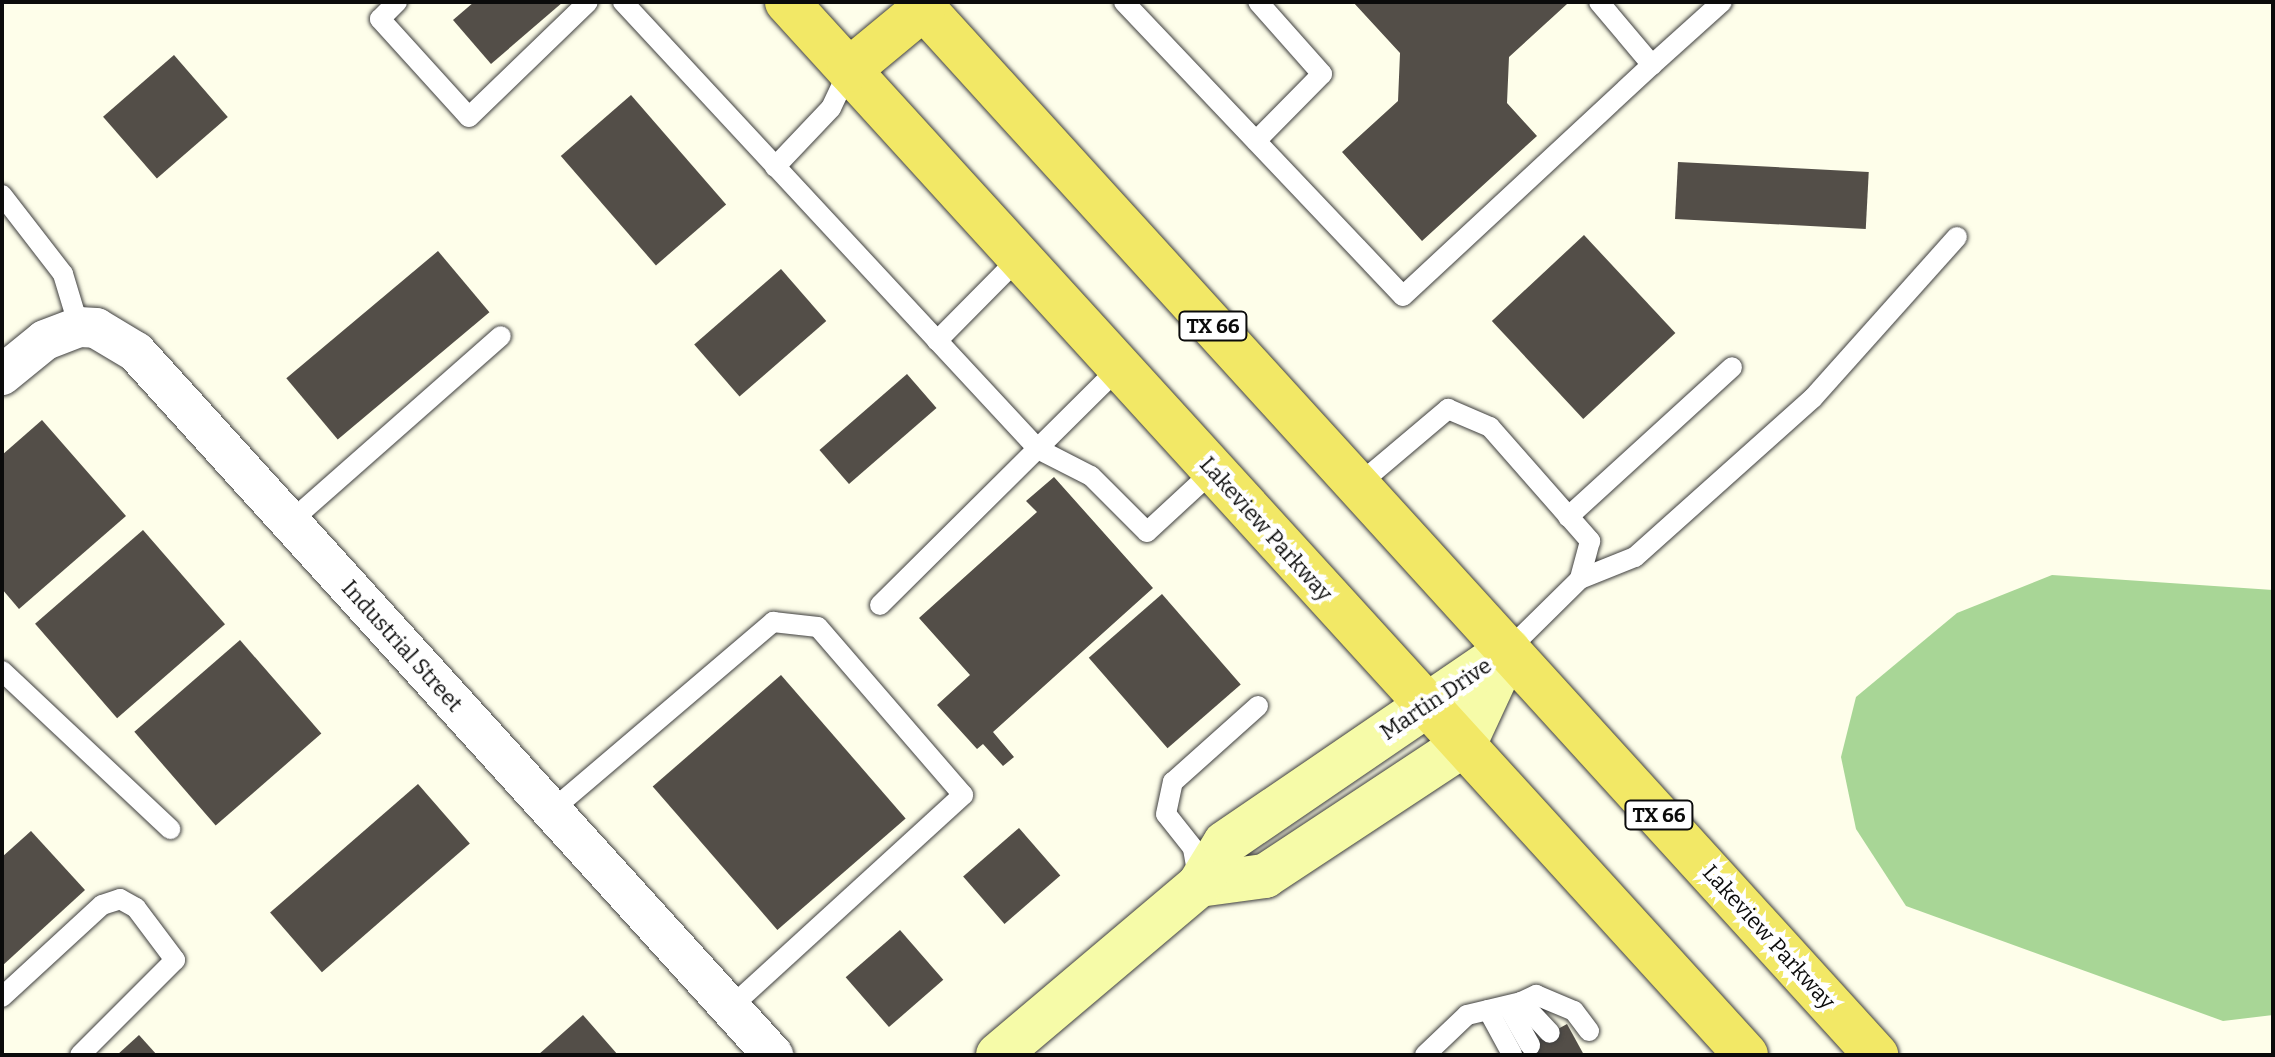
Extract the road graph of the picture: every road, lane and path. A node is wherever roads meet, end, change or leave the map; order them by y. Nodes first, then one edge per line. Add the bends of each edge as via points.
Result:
1 (397, 2) edge
2 (588, 2) edge
3 (623, 2) edge
4 (787, 2) edge
5 (1124, 2) edge
6 (1258, 2) edge
7 (1599, 2) edge
8 (1722, 2) edge
9 (924, 4) edge
10 (1652, 65) junction
11 (849, 70) junction
12 (1256, 141) junction
13 (775, 167) junction
14 (2, 195) edge
15 (1957, 237) dead end
16 (1019, 258) junction
17 (79, 327) junction
18 (501, 336) dead end
19 (937, 341) junction
20 (1732, 367) dead end
21 (1119, 368) junction
22 (2, 375) edge
23 (1038, 449) junction
24 (1213, 471) junction
25 (1358, 485) junction
26 (1568, 517) junction
27 (290, 522) junction
28 (1580, 579) junction
29 (880, 605) dead end
30 (1508, 650) junction
31 (2, 671) edge
32 (1426, 705) junction
33 (1258, 706) dead end
34 (1464, 745) junction
35 (551, 811) junction
36 (170, 829) dead end
37 (1199, 885) junction
38 (2, 997) edge
39 (1505, 1006) junction
40 (730, 1008) junction
41 (1589, 1031) dead end
42 (1550, 1033) dead end
43 (1521, 1050) edge
44 (80, 1055) edge
45 (773, 1055) edge
46 (998, 1055) edge
47 (1425, 1055) edge
48 (1746, 1055) edge
49 (1876, 1055) edge

1 - 2 lane via 380,19 469,117
3 - 13 lane
4 - 11 main road, Lakeview Parkway
5 - 12 lane
6 - 12 lane via 1322,74
7 - 10 lane
8 - 10 lane
9 - 11 main road
9 - 25 main road, Lakeview Parkway / TX 66
10 - 12 lane via 1403,296
11 - 13 lane via 831,108
11 - 16 main road, Lakeview Parkway
13 - 19 lane
14 - 17 lane via 63,274
15 - 28 lane via 1813,398 1635,557
16 - 19 lane
16 - 21 main road, Lakeview Parkway
17 - 22 street via 45,340
17 - 27 street, Industrial Street via 96,328 136,352
18 - 27 lane
19 - 23 lane
20 - 26 lane
21 - 23 lane
21 - 24 main road, Lakeview Parkway
23 - 24 lane via 1091,476 1147,532
23 - 29 lane
24 - 32 main road, Lakeview Parkway
25 - 26 lane via 1448,409 1490,427
25 - 30 main road, Lakeview Parkway / TX 66
26 - 28 lane via 1590,541
27 - 35 street, Industrial Street
28 - 30 lane
30 - 32 street, Martin Drive
30 - 34 street, Martin Drive
30 - 49 main road, Lakeview Parkway / TX 66
31 - 36 lane
32 - 34 main road, Lakeview Parkway
32 - 37 street, Martin Drive via 1225,843
33 - 37 lane via 1173,782 1166,814 1193,848
34 - 37 street via 1265,876
34 - 48 main road, Lakeview Parkway
35 - 40 street, Industrial Street
35 - 40 lane via 773,622 818,627 963,795
37 - 46 street, Martin Drive
38 - 44 lane via 102,905 120,899 136,908 175,960
39 - 41 lane via 1536,995 1574,1011
39 - 42 lane
39 - 43 lane
39 - 47 lane via 1467,1015
40 - 45 street, Industrial Street

